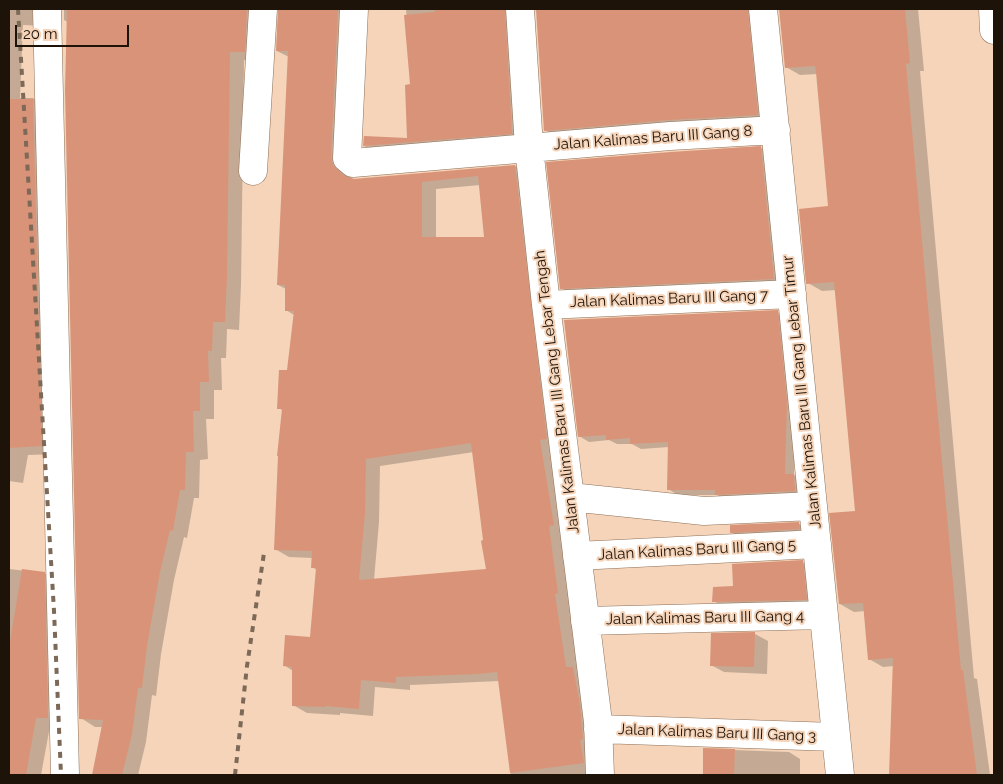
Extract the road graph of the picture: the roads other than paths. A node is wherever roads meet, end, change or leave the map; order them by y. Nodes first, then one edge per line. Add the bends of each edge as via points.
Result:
1 (47, 9) edge
2 (263, 9) edge
3 (354, 9) edge
4 (520, 9) edge
5 (763, 9) edge
6 (992, 9) edge
7 (994, 30) edge
8 (776, 130) junction
9 (529, 147) junction
10 (253, 171) dead end
11 (792, 294) junction
12 (546, 305) junction
13 (570, 497) junction
14 (813, 506) junction
15 (817, 544) junction
16 (577, 556) junction
17 (824, 615) junction
18 (586, 621) junction
19 (598, 729) junction
20 (836, 737) junction
21 (65, 775) edge
22 (600, 775) edge
23 (840, 775) edge

1 - 21 street
2 - 10 street
3 - 9 street, Jalan Kalimas Baru III Gang 8 via 347,158 352,163
4 - 9 street, Jalan Kalimas Baru III Gang Lebar Tengah
5 - 8 street, Jalan Kalimas Baru III Gang Lebar Timur
6 - 7 street
8 - 9 street, Jalan Kalimas Baru III Gang 8
8 - 11 street, Jalan Kalimas Baru III Gang Lebar Timur
9 - 12 street, Jalan Kalimas Baru III Gang Lebar Tengah
11 - 12 street, Jalan Kalimas Baru III Gang 7
11 - 14 street, Jalan Kalimas Baru III Gang Lebar Timur
12 - 13 street, Jalan Kalimas Baru III Gang Lebar Tengah
13 - 14 street via 704,512
13 - 16 street, Jalan Kalimas Baru III Gang Lebar Tengah
14 - 15 street, Jalan Kalimas Baru III Gang Lebar Timur
15 - 16 street, Jalan Kalimas Baru III Gang 5
15 - 17 street, Jalan Kalimas Baru III Gang Lebar Timur
16 - 18 street, Jalan Kalimas Baru III Gang Lebar Tengah
17 - 18 street, Jalan Kalimas Baru III Gang 4
17 - 20 street, Jalan Kalimas Baru III Gang Lebar Timur
18 - 19 street, Jalan Kalimas Baru III Gang Lebar Tengah
19 - 20 street, Jalan Kalimas Baru III Gang 3
19 - 22 street, Jalan Kalimas Baru III Gang Lebar Tengah
20 - 23 street, Jalan Kalimas Baru III Gang Lebar Timur

